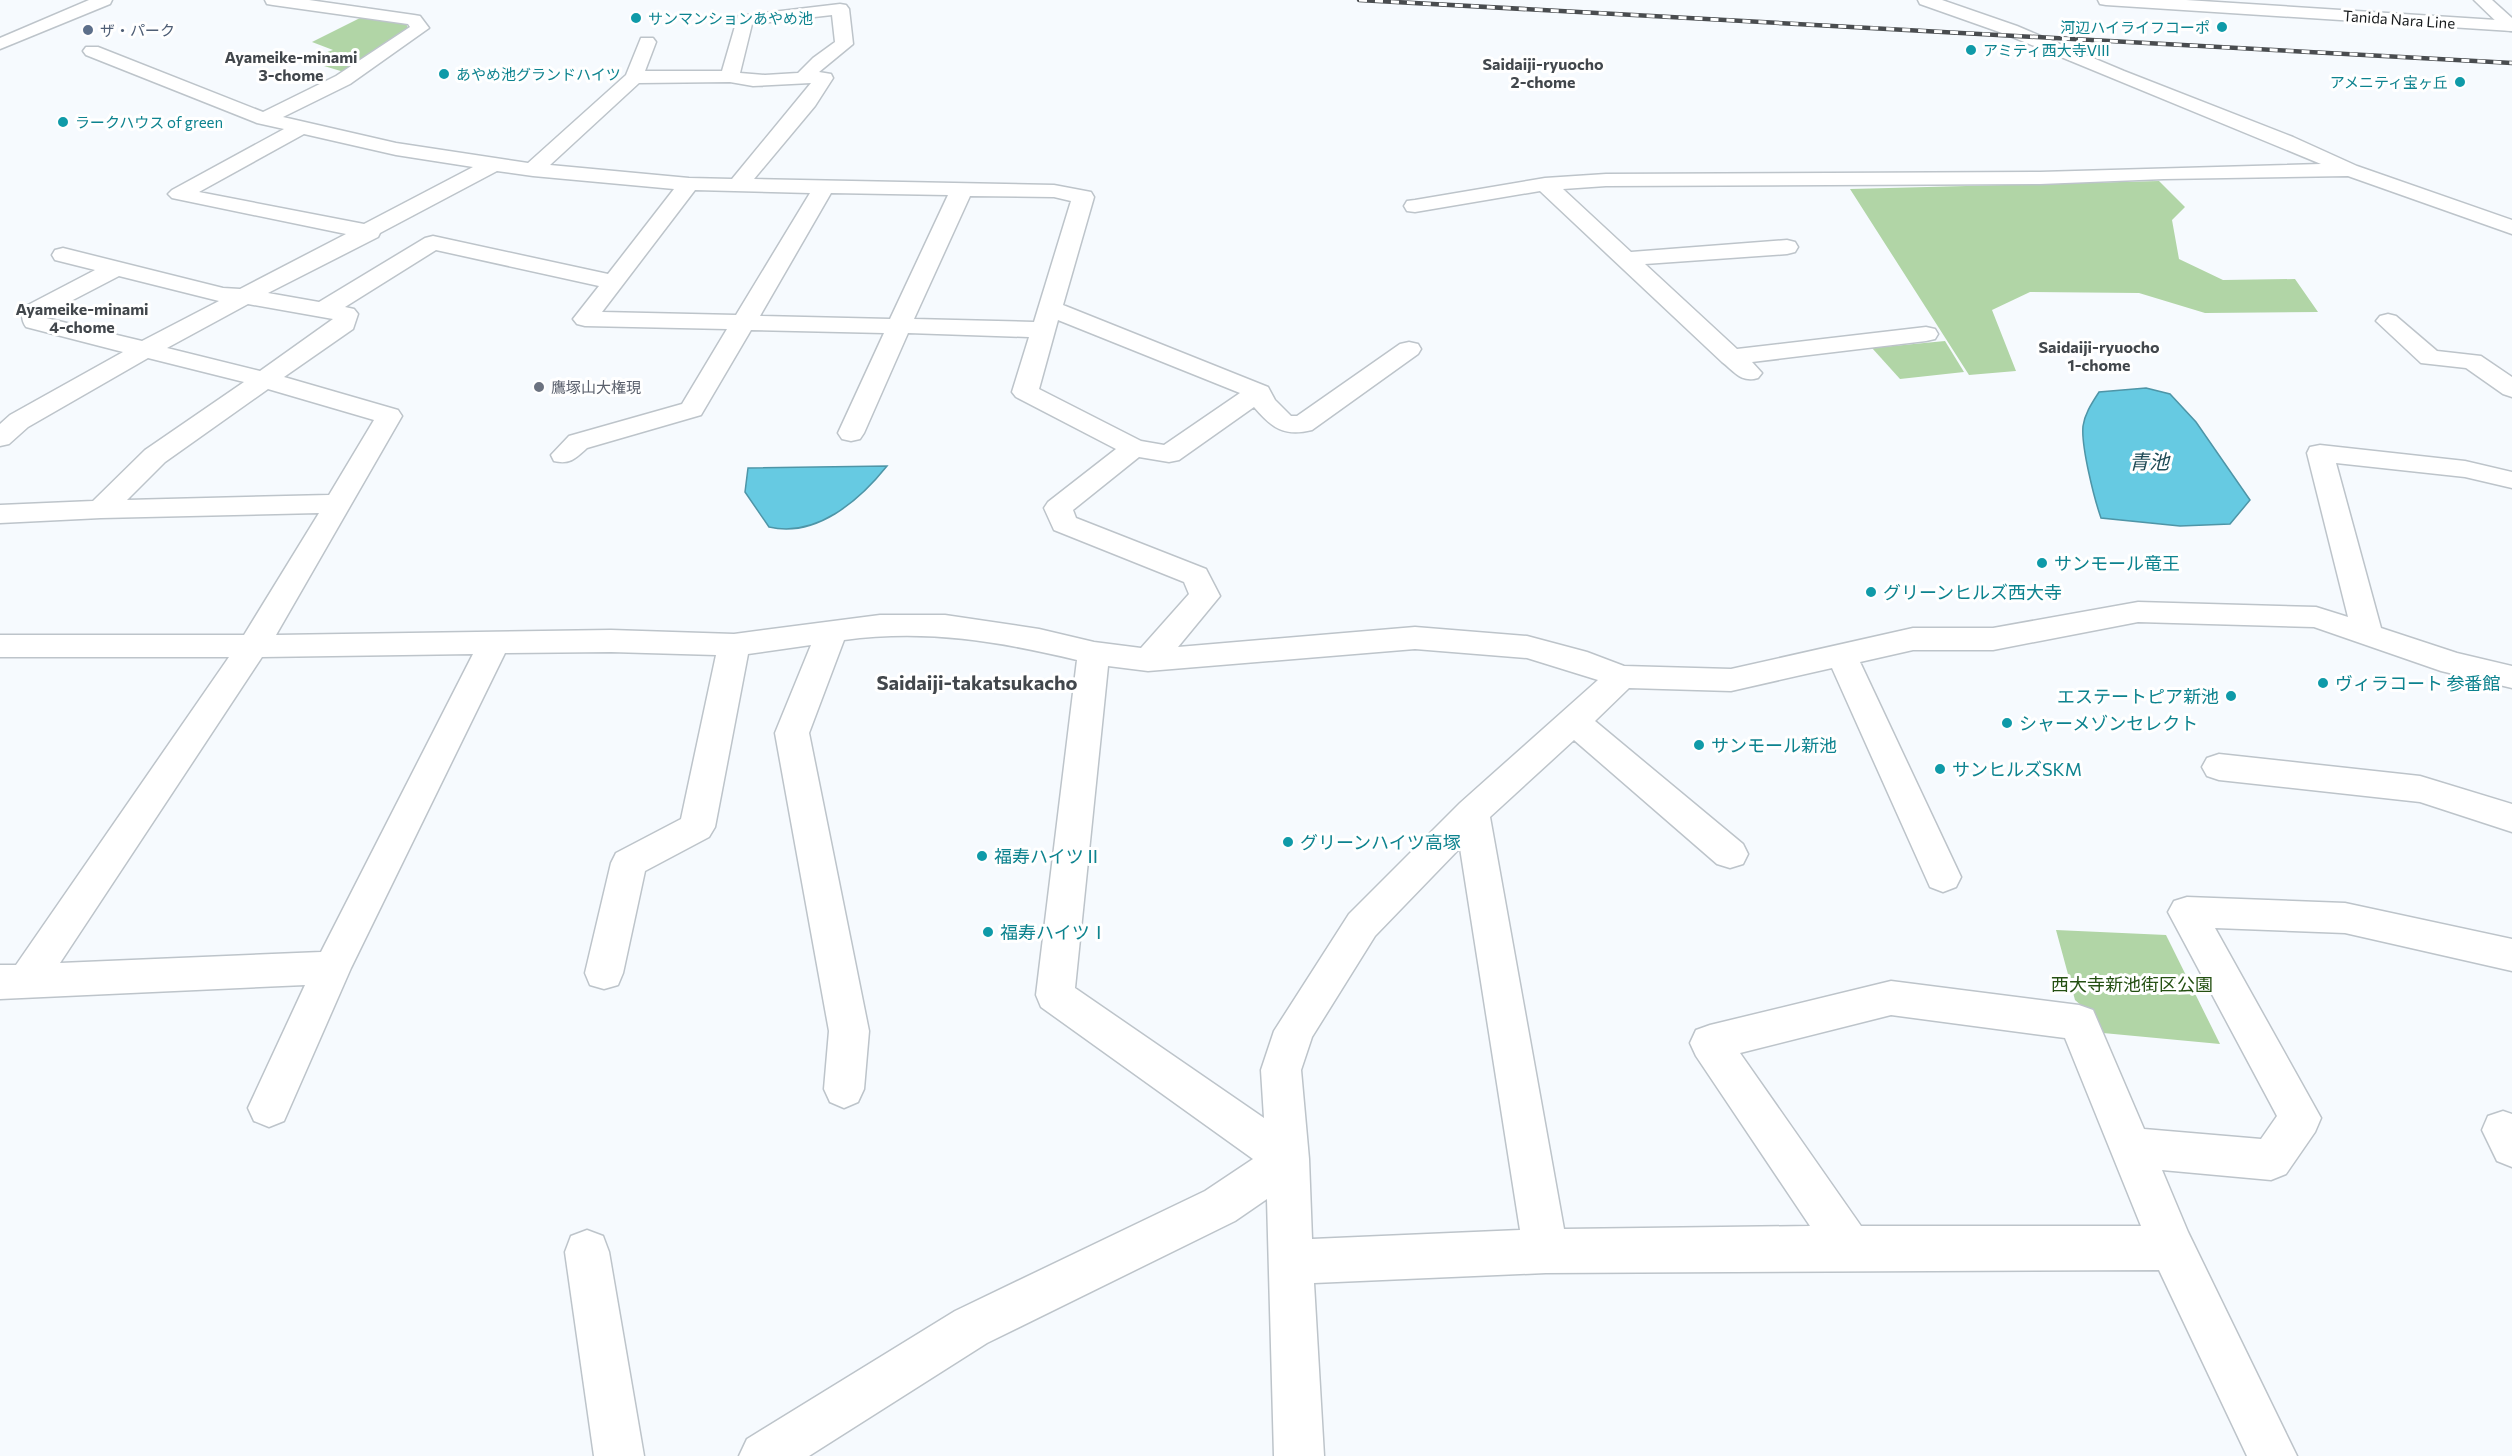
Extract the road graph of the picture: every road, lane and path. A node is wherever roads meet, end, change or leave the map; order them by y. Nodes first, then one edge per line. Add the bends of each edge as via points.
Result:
1 (104, 0) edge
2 (273, 0) edge
3 (1926, 0) edge
4 (2106, 0) edge
5 (2482, 0) edge
6 (2184, 2) edge
7 (2512, 26) edge
8 (647, 42) dead end
9 (0, 44) edge
10 (92, 51) dead end
11 (730, 76) junction
12 (805, 76) junction
13 (634, 77) junction
14 (264, 119) junction
15 (301, 128) junction
16 (494, 164) junction
17 (533, 170) junction
18 (2350, 171) junction
19 (688, 184) junction
20 (739, 184) junction
21 (1545, 184) junction
22 (825, 186) junction
23 (962, 189) junction
24 (1415, 206) dead end
25 (2512, 227) edge
26 (370, 232) junction
27 (1787, 247) dead end
28 (63, 255) dead end
29 (1627, 259) junction
30 (116, 268) junction
31 (613, 282) junction
32 (248, 297) junction
33 (324, 309) junction
34 (1046, 319) junction
35 (2388, 321) dead end
36 (744, 323) junction
37 (899, 326) junction
38 (1926, 334) dead end
39 (1409, 349) dead end
40 (144, 350) junction
41 (262, 380) junction
42 (2512, 389) edge
43 (1259, 392) junction
44 (851, 433) dead end
45 (0, 438) edge
46 (1134, 448) junction
47 (564, 455) dead end
48 (2512, 480) edge
49 (337, 504) junction
50 (101, 509) junction
51 (0, 514) edge
52 (833, 630) junction
53 (2367, 633) junction
54 (494, 644) junction
55 (734, 645) junction
56 (253, 646) junction
57 (1094, 653) junction
58 (7, 654) edge
59 (1841, 654) junction
60 (1148, 660) junction
61 (1622, 677) junction
62 (2512, 677) edge
63 (1573, 721) junction
64 (2219, 766) dead end
65 (1472, 813) junction
66 (2512, 818) edge
67 (1730, 854) dead end
68 (1943, 877) dead end
69 (2512, 955) edge
70 (332, 968) junction
71 (604, 973) dead end
72 (14, 982) edge
73 (844, 1089) dead end
74 (269, 1108) dead end
75 (2131, 1148) junction
76 (1288, 1159) junction
77 (1850, 1248) junction
78 (2172, 1248) junction
79 (1546, 1251) junction
80 (587, 1252) dead end
81 (1290, 1262) junction
82 (619, 1456) edge
83 (764, 1456) edge
84 (1299, 1456) edge
85 (2272, 1456) edge

1 - 9 street
2 - 14 street via 414,20 420,28 343,80
3 - 18 street via 2011,30 2286,141
4 - 6 street, Tanida Nara Line
5 - 7 street
6 - 7 street, Tanida Nara Line
8 - 13 street
10 - 14 street
11 - 12 street via 741,80
11 - 12 street via 744,20 840,9 844,45
11 - 13 street
12 - 20 street via 824,78
13 - 17 street
14 - 15 street
15 - 16 street via 396,149
15 - 26 street via 179,194
16 - 17 street
16 - 26 street
17 - 19 street
18 - 21 street via 2040,178 1606,180
18 - 25 street
19 - 20 street
19 - 31 street
20 - 22 street
21 - 24 street
21 - 29 street
22 - 23 street
22 - 36 street
23 - 34 street via 1054,191 1083,197
23 - 37 street
26 - 32 street
27 - 29 street
28 - 30 street
29 - 38 street via 1740,365
30 - 32 street via 223,295
30 - 40 street via 34,311 34,322
31 - 33 street via 433,243
31 - 36 street via 585,319
32 - 33 street
32 - 40 street
33 - 41 street via 346,314 344,324
34 - 37 street
34 - 43 street
34 - 46 street via 1025,392
35 - 42 street via 2430,358 2472,361
36 - 37 street
36 - 47 street via 692,409 578,442
37 - 44 street
39 - 43 street via 1303,424 1284,423 1264,403
40 - 41 street
40 - 45 street via 19,421
41 - 49 street via 389,416
41 - 50 street via 155,456
43 - 46 street via 1169,454
46 - 60 street via 1058,508 1064,524 1196,576 1205,596
48 - 53 street via 2465,470 2320,453
49 - 50 street
49 - 56 street
50 - 51 street
52 - 55 street
52 - 57 street via 945,625 1040,639
52 - 73 street via 792,733 849,1031
53 - 59 street via 2316,617 2138,612 1994,639 1913,639
53 - 62 street via 2452,663
54 - 55 street via 611,641
54 - 56 street
54 - 70 street
55 - 71 street via 697,827 629,863
56 - 58 street
56 - 72 street
57 - 60 street
57 - 76 street via 1055,995
59 - 61 street via 1731,680
59 - 68 street
60 - 61 street via 1415,638 1527,647
61 - 63 street
63 - 65 street
63 - 67 street
64 - 66 street via 2420,789
65 - 76 street via 1362,925 1294,1031 1281,1070
65 - 79 street
69 - 75 street via 2345,918 2187,912 2300,1118 2271,1160
70 - 72 street
70 - 74 street
75 - 77 street via 2079,1022 1891,998 1710,1042
75 - 78 street
76 - 81 street
76 - 83 street via 1220,1206 971,1327
77 - 78 street
77 - 79 street
78 - 85 street
79 - 81 street
80 - 82 street
81 - 84 street

